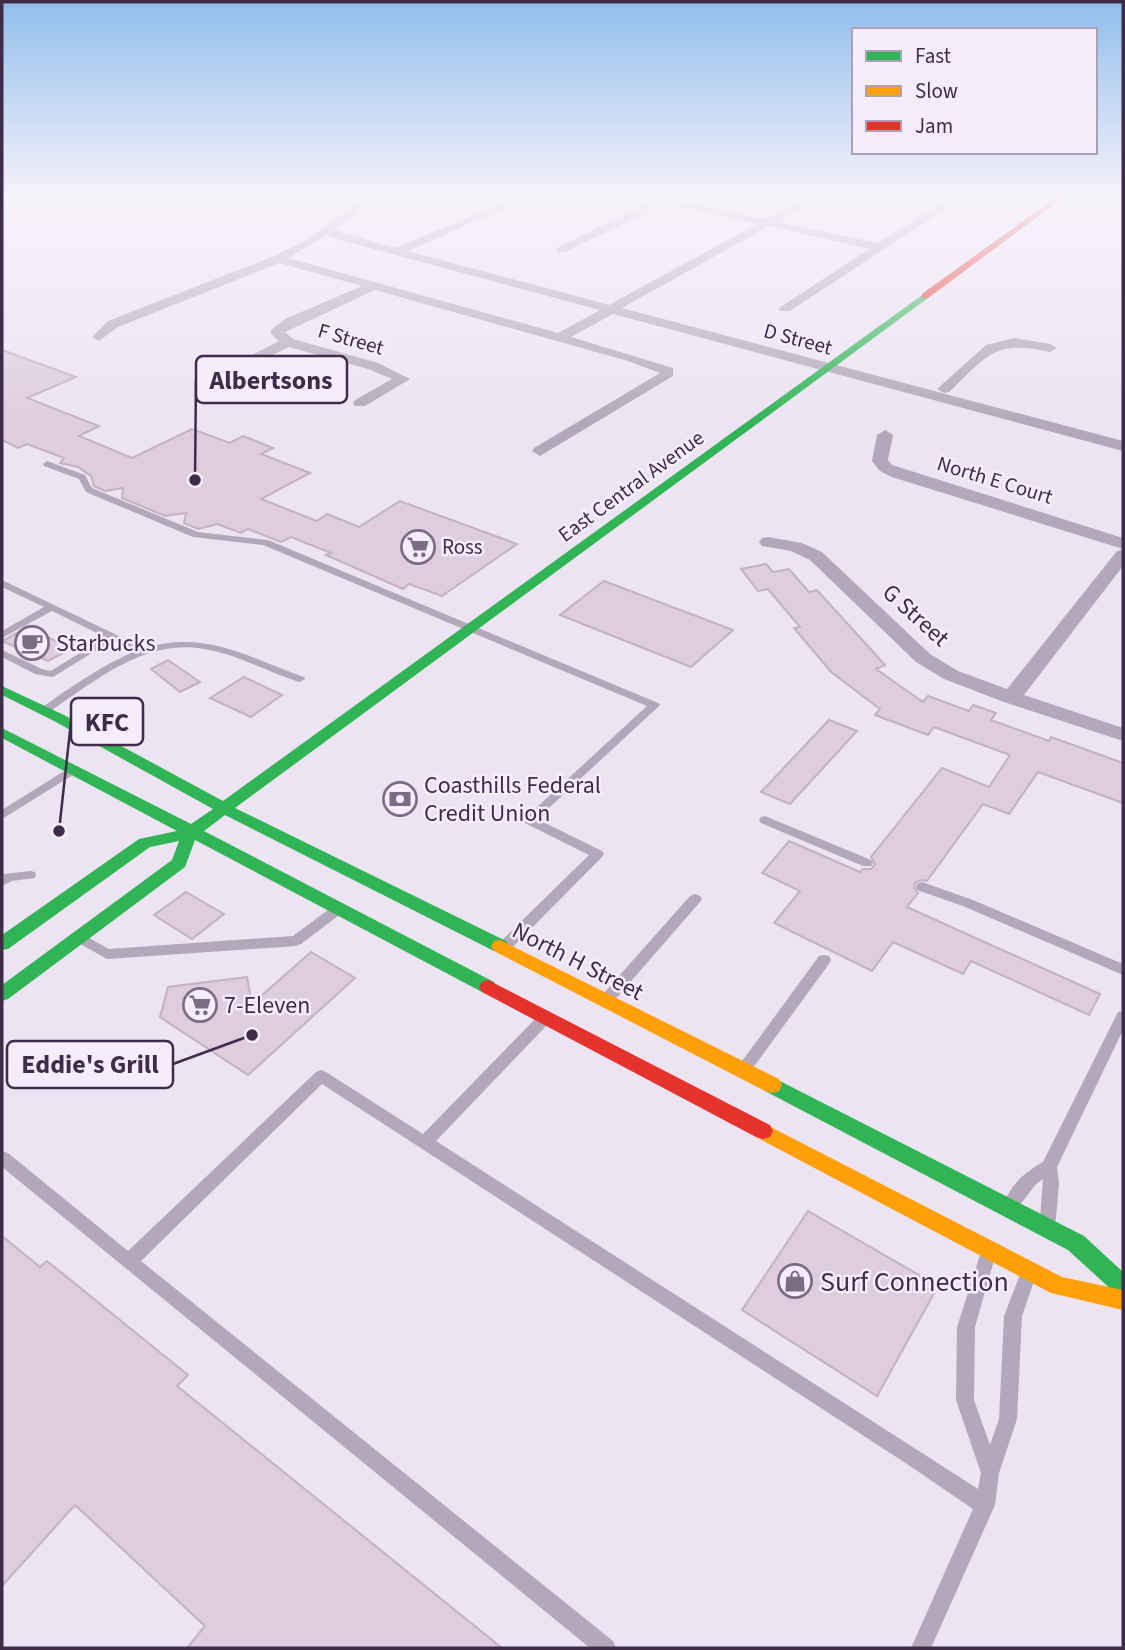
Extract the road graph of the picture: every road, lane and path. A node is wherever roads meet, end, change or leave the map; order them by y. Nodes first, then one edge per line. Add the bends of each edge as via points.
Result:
1 (245, 272) edge
2 (324, 272) edge
3 (484, 272) edge
4 (677, 272) edge
5 (840, 272) edge
6 (959, 272) edge
7 (373, 286) junction
8 (615, 307) junction
9 (785, 308) dead end
10 (99, 337) dead end
11 (559, 338) junction
12 (288, 342) junction
13 (1050, 348) dead end
14 (244, 363) dead end
15 (833, 365) junction
16 (944, 389) junction
17 (360, 403) dead end
18 (884, 435) dead end
19 (1123, 437) edge
20 (1123, 446) edge
21 (540, 451) dead end
22 (47, 464) dead end
23 (768, 542) dead end
24 (1123, 544) edge
25 (1123, 555) edge
26 (2, 583) edge
27 (52, 607) junction
28 (473, 628) junction
29 (2, 635) edge
30 (113, 636) junction
31 (141, 650) junction
32 (2, 653) edge
33 (300, 680) dead end
34 (2, 690) edge
35 (1011, 698) junction
36 (45, 710) junction
37 (2, 732) edge
38 (1123, 735) edge
39 (73, 769) junction
40 (223, 808) junction
41 (2, 815) edge
42 (765, 820) dead end
43 (190, 833) junction
44 (867, 863) dead end
45 (30, 875) dead end
46 (2, 882) edge
47 (922, 887) dead end
48 (695, 899) dead end
49 (337, 909) junction
50 (6, 935) edge
51 (80, 938) junction
52 (503, 948) junction
53 (824, 960) dead end
54 (1123, 970) edge
55 (2, 994) edge
56 (605, 1001) junction
57 (1123, 1016) edge
58 (545, 1018) junction
59 (743, 1071) junction
60 (425, 1142) junction
61 (2, 1158) edge
62 (1049, 1167) junction
63 (1008, 1208) junction
64 (1048, 1228) junction
65 (988, 1250) junction
66 (129, 1261) junction
67 (1029, 1271) junction
68 (1123, 1286) edge
69 (1123, 1300) edge
70 (990, 1473) junction
71 (985, 1505) junction
72 (606, 1648) edge
73 (921, 1648) edge

1 - 10 street via 113,324
2 - 7 street
3 - 8 street, D Street
4 - 8 street
5 - 9 street
6 - 15 main road, East Central Avenue
7 - 11 street
7 - 12 street, F Street via 278,330
8 - 11 street
8 - 15 street, D Street
11 - 21 street via 668,371
12 - 14 street
12 - 17 street, F Street via 403,379
13 - 16 street via 1003,341
15 - 16 street, D Street
15 - 20 street, D Street
15 - 28 main road, East Central Avenue
16 - 19 street, D Street
18 - 24 street, North E Court via 880,461 898,474
22 - 28 lane via 82,477 89,490 196,535 265,542
23 - 35 street, G Street via 816,556 923,659
25 - 35 street
26 - 27 lane
27 - 29 lane
27 - 30 lane
28 - 40 main road, East Central Avenue
28 - 52 lane via 654,705 529,820 598,854
30 - 31 lane
30 - 32 lane via 53,674
31 - 33 lane via 205,646
31 - 36 lane
34 - 36 main road, North H Street
35 - 38 street, G Street
36 - 40 main road, North H Street
37 - 39 main road
39 - 41 lane
39 - 43 main road
40 - 43 main road, East Central Avenue
40 - 52 main road, North H Street
42 - 44 lane
43 - 49 main road
43 - 50 main road via 145,843
43 - 51 main road via 179,863
45 - 46 lane
47 - 54 lane
48 - 56 lane
49 - 51 lane via 296,941 107,954
49 - 58 main road
51 - 55 main road
52 - 56 main road, North H Street
53 - 59 lane
56 - 59 main road, North H Street
57 - 62 lane
58 - 60 lane
58 - 65 main road
59 - 63 main road, North H Street
60 - 66 lane via 321,1076
60 - 71 lane
61 - 66 lane
62 - 63 lane via 1031,1177
62 - 64 lane
63 - 64 main road, North H Street
63 - 65 lane
64 - 67 lane
64 - 68 main road, North H Street via 1076,1243
65 - 67 main road
65 - 70 lane via 966,1327 965,1400
66 - 72 lane
67 - 69 main road via 1059,1286
67 - 70 lane via 1013,1316 1008,1419
70 - 71 lane
71 - 73 lane

